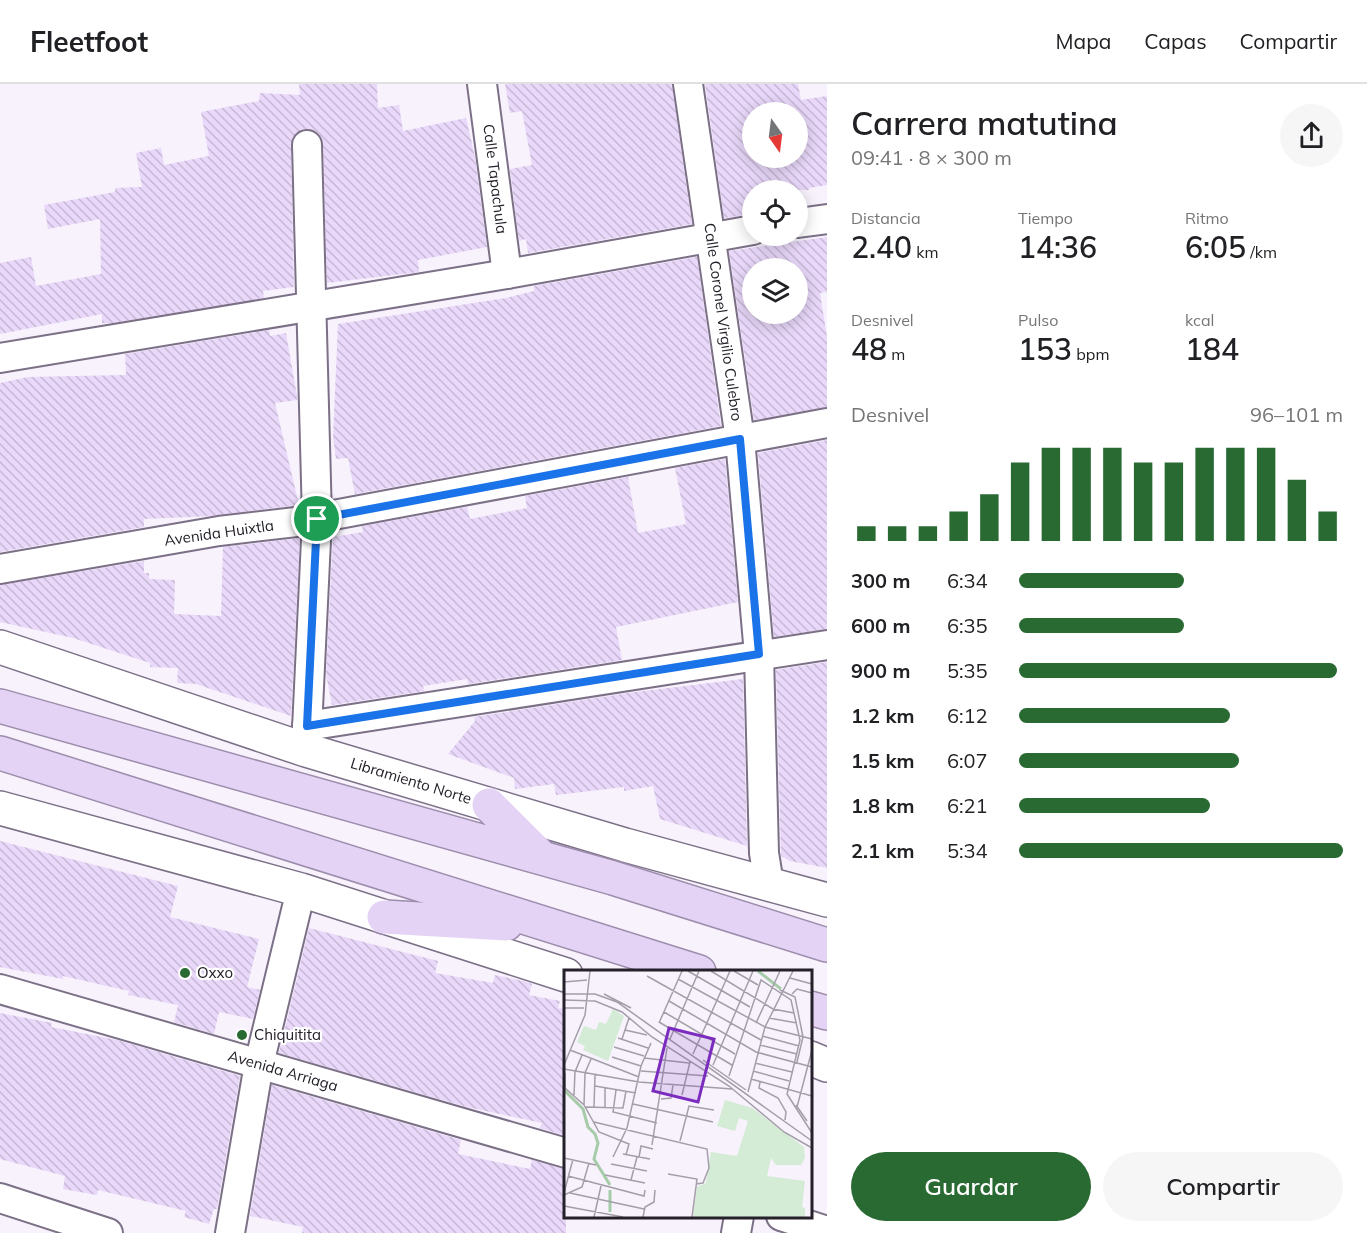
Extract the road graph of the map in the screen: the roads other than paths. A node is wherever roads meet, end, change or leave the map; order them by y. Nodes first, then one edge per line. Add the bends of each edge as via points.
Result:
1 (482, 84) edge
2 (688, 84) edge
3 (307, 146) dead end
4 (827, 219) edge
5 (808, 222) edge
6 (742, 232) edge
7 (710, 236) junction
8 (507, 274) junction
9 (312, 305) junction
10 (0, 358) edge
11 (827, 423) edge
12 (740, 439) junction
13 (317, 519) junction
14 (0, 569) edge
15 (827, 645) edge
16 (0, 647) edge
17 (759, 654) junction
18 (0, 706) edge
19 (307, 738) junction
20 (0, 753) edge
21 (489, 805) junction
22 (0, 808) edge
23 (543, 859) junction
24 (769, 884) junction
25 (301, 890) junction
26 (827, 900) edge
27 (384, 917) junction
28 (554, 926) junction
29 (827, 945) edge
30 (693, 970) edge
31 (564, 974) edge
32 (0, 989) edge
33 (812, 1009) edge
34 (827, 1013) edge
35 (812, 1059) edge
36 (259, 1064) junction
37 (827, 1065) edge
38 (564, 1152) edge
39 (0, 1198) edge
40 (739, 1218) edge
41 (787, 1218) edge
42 (827, 1231) edge
43 (108, 1233) edge
44 (230, 1233) edge
45 (736, 1233) edge

1 - 8 street, Calle Tapachula
2 - 7 street, Calle Coronel Virgilio Culebro
3 - 9 street
4 - 5 street
6 - 7 street
7 - 8 street
7 - 12 street, Calle Coronel Virgilio Culebro
8 - 9 street
9 - 10 street
9 - 13 street
11 - 12 street, Avenida Huixtla
12 - 13 street, Avenida Huixtla
12 - 17 street, Calle Coronel Virgilio Culebro
13 - 14 street, Avenida Huixtla via 219,531
13 - 19 street
15 - 17 street
16 - 19 street, Libramiento Norte
17 - 19 street
17 - 24 street, Calle Coronel Virgilio Culebro via 764,853
18 - 23 highway
19 - 21 street, Libramiento Norte
20 - 28 highway
21 - 23 highway
21 - 24 street, Libramiento Norte
22 - 25 street
23 - 29 highway
24 - 26 street, Libramiento Norte
25 - 27 street
25 - 36 street
27 - 28 highway
27 - 31 street
28 - 30 highway
32 - 36 street, Avenida Arriaga
33 - 34 highway
35 - 37 street
36 - 38 street, Avenida Arriaga
36 - 44 street
39 - 43 street
40 - 45 street
41 - 42 street

